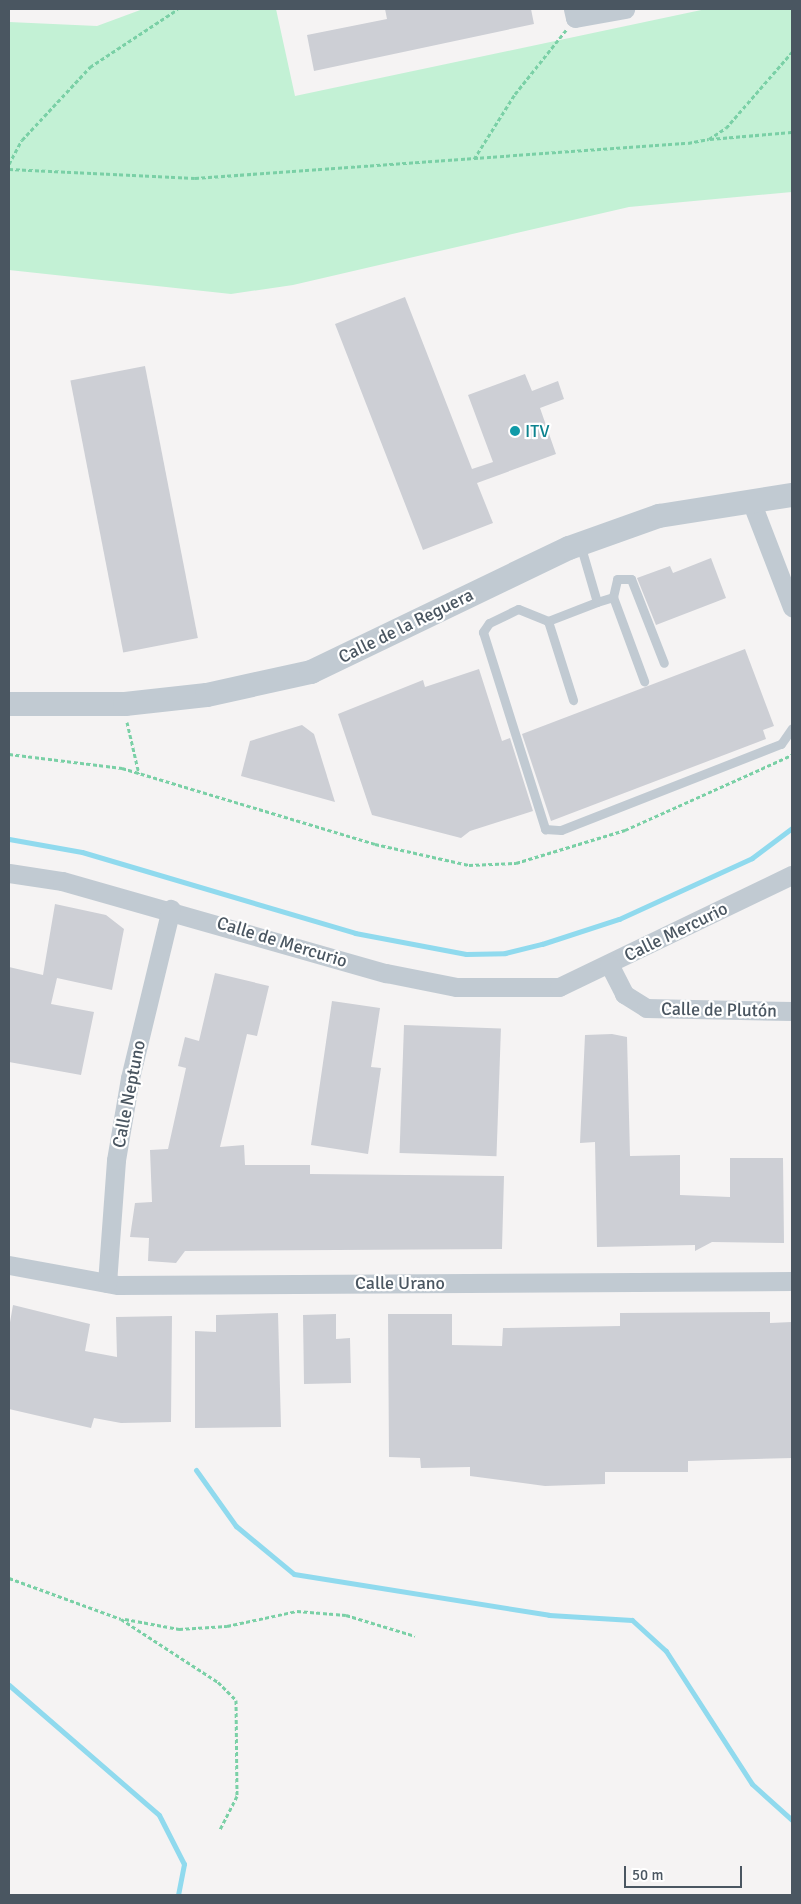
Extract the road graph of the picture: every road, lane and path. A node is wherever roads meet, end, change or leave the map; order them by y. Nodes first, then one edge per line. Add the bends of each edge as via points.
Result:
1 (178, 9) edge
2 (625, 9) edge
3 (574, 13) edge
4 (792, 52) edge
5 (792, 132) edge
6 (710, 139) junction
7 (474, 159) junction
8 (9, 164) edge
9 (9, 169) edge
10 (792, 495) edge
11 (751, 501) junction
12 (580, 544) junction
13 (613, 597) junction
14 (597, 602) junction
15 (792, 607) edge
16 (548, 622) junction
17 (664, 663) dead end
18 (644, 681) dead end
19 (573, 700) dead end
20 (9, 704) edge
21 (125, 704) junction
22 (792, 728) edge
23 (9, 754) edge
24 (792, 755) edge
25 (139, 774) junction
26 (9, 873) edge
27 (792, 875) edge
28 (171, 909) junction
29 (609, 964) junction
30 (558, 987) joint
31 (792, 1011) edge
32 (9, 1265) edge
33 (792, 1281) edge
34 (107, 1283) junction
35 (9, 1578) edge
36 (122, 1619) junction
37 (415, 1636) dead end
38 (220, 1830) dead end

1 - 8 path via 90,67 22,140
2 - 3 street
3 - 7 path via 515,94
4 - 6 path via 751,102
5 - 6 path
6 - 7 path via 645,149
7 - 9 path via 195,178
10 - 11 street, Calle de la Reguera
11 - 12 street, Calle de la Reguera via 659,516
11 - 15 street
12 - 14 lane
12 - 21 street, Calle de la Reguera via 311,672 207,695
13 - 14 lane
13 - 17 lane via 617,580 632,579
13 - 18 lane
14 - 16 lane
16 - 19 lane
16 - 22 lane via 518,609 490,623 483,632 545,829 561,830 781,744
20 - 21 street, Calle de la Reguera
21 - 25 path via 129,745
23 - 25 path via 65,759
24 - 25 path via 626,830 516,863 490,865 470,865 375,844
26 - 28 street, Calle de Mercurio via 62,880
27 - 29 street, Calle Mercurio
28 - 30 street, Calle de Mercurio via 386,973 456,987
28 - 34 street, Calle Neptuno via 130,1078 116,1160
29 - 30 street, Calle Mercurio
29 - 31 street, Calle de Plutón via 624,994 646,1008
32 - 34 street, Calle Urano
33 - 34 street, Calle Urano
35 - 36 path
36 - 37 path via 179,1629 227,1626 263,1614 297,1611 346,1615
36 - 38 path via 218,1682 236,1700 237,1796

